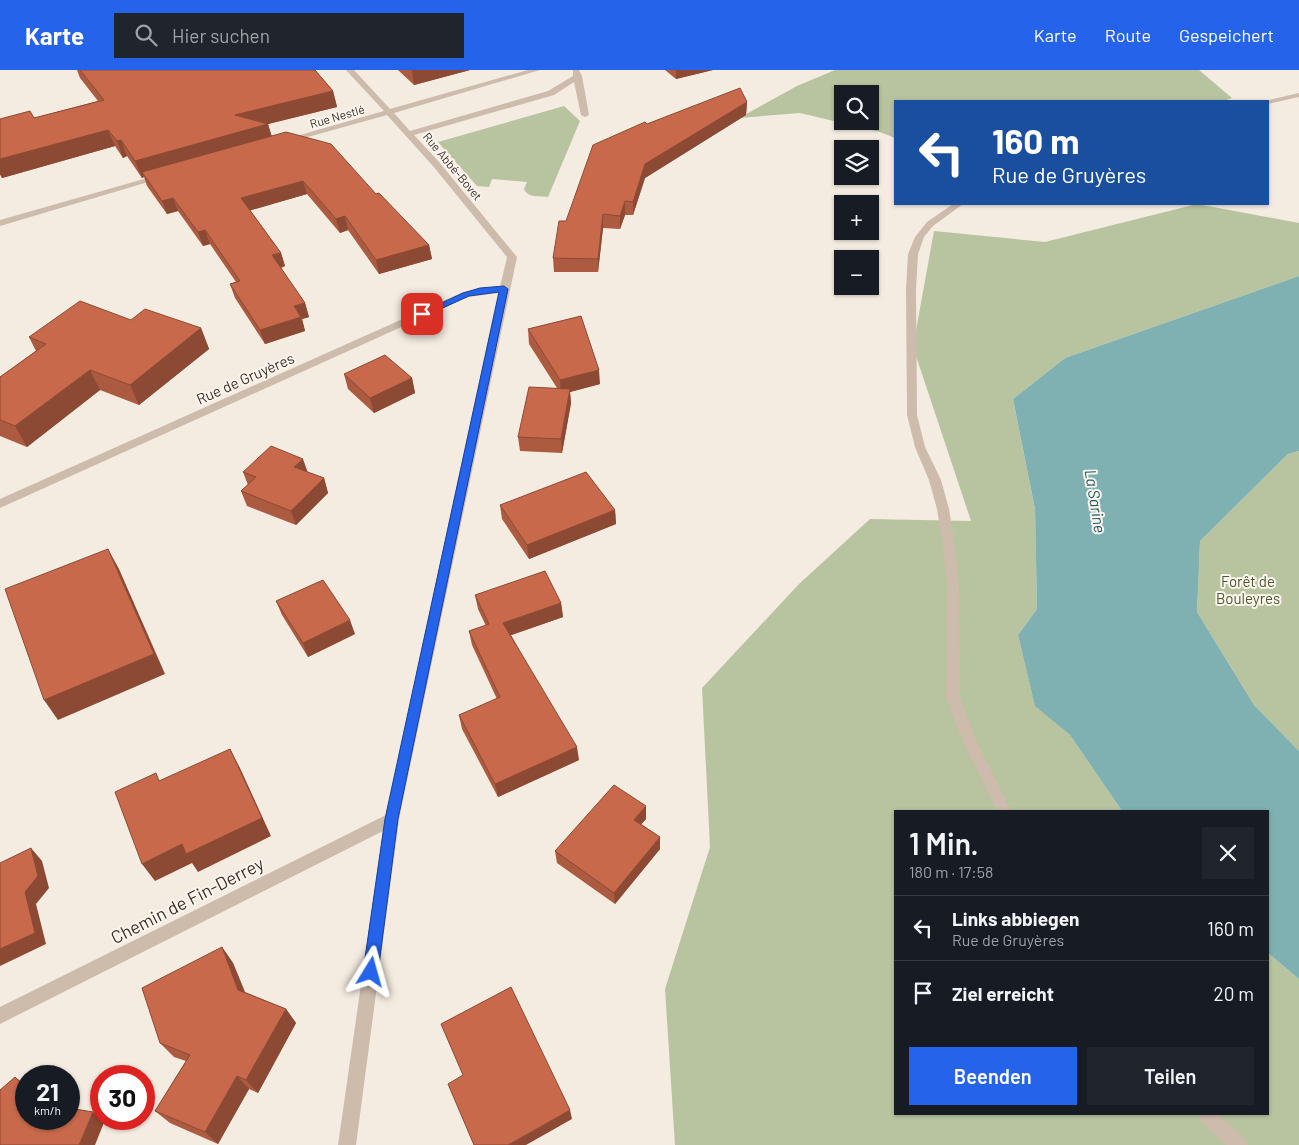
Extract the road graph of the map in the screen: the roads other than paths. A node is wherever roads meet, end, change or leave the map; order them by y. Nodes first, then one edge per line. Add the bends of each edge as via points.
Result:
1 (350, 70) edge
2 (536, 70) edge
3 (577, 73) edge
4 (1299, 95) edge
5 (1269, 102) edge
6 (389, 113) junction
7 (585, 115) dead end
8 (409, 134) junction
9 (279, 144) edge
10 (175, 173) edge
11 (957, 205) edge
12 (0, 223) edge
13 (504, 289) junction
14 (0, 504) edge
15 (1004, 810) edge
16 (392, 819) junction
17 (0, 1016) edge
18 (1207, 1115) edge
19 (347, 1145) edge
20 (1239, 1145) edge

1 - 6 street, Rue Abbé-Bovet
2 - 6 street, Rue Nestlé
3 - 7 street
3 - 8 street via 551,93
4 - 5 street
6 - 8 street, Rue Abbé-Bovet
6 - 9 street, Rue Nestlé
8 - 13 street, Rue Abbé-Bovet via 512,258
10 - 12 street
11 - 15 street via 934,219 924,230 913,254 911,400 915,431 944,509 954,584 953,698
13 - 14 street, Rue de Gruyères via 466,294
13 - 16 street
16 - 17 street, Chemin de Fin-Derrey
16 - 19 street
18 - 20 street

